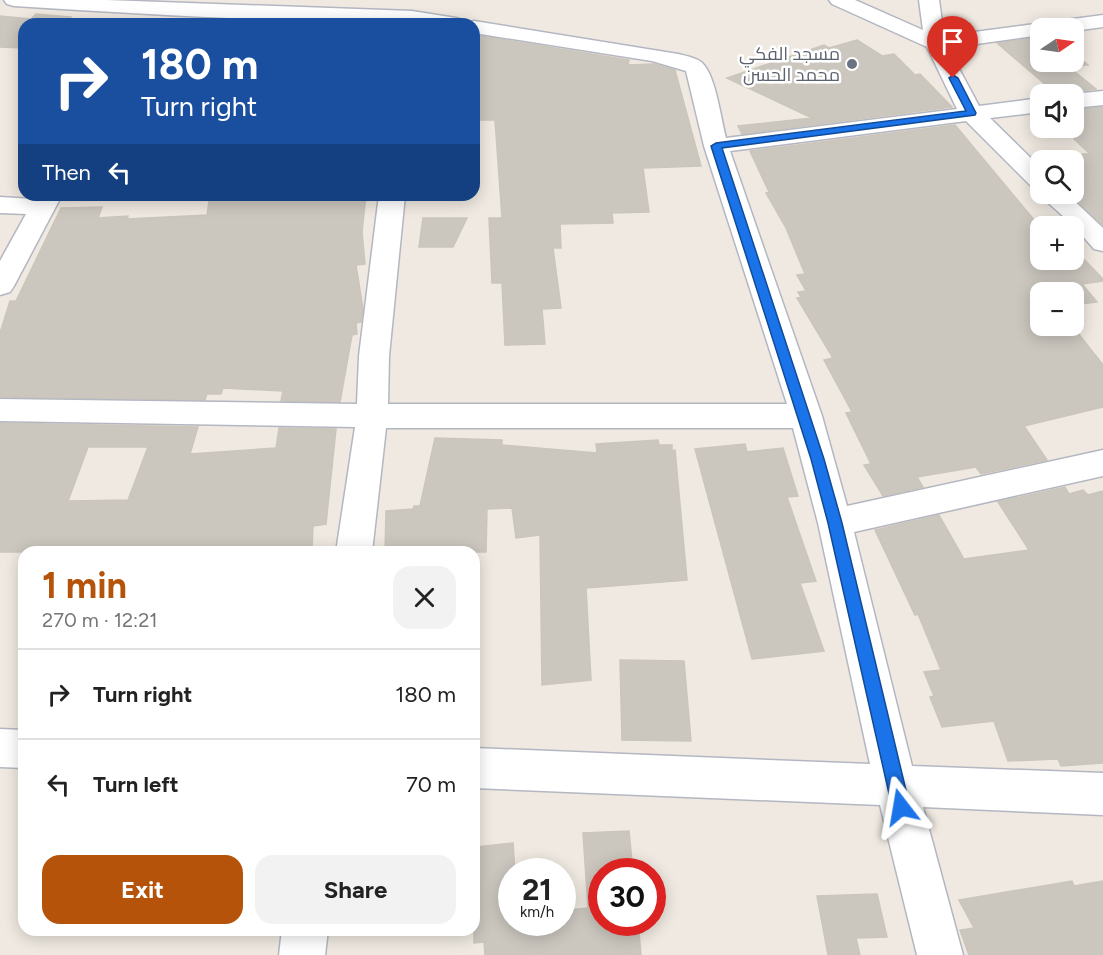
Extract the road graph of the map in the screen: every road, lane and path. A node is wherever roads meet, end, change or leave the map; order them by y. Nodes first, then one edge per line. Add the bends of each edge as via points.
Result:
1 (14, 0) edge
2 (839, 0) edge
3 (929, 0) edge
4 (152, 11) edge
5 (415, 14) edge
6 (431, 18) edge
7 (1103, 21) edge
8 (1084, 23) edge
9 (480, 28) edge
10 (1030, 30) edge
11 (935, 43) junction
12 (1103, 98) edge
13 (1084, 100) edge
14 (1030, 106) edge
15 (971, 113) junction
16 (716, 146) junction
17 (1030, 171) edge
18 (46, 201) edge
19 (391, 201) edge
20 (1063, 204) edge
21 (0, 205) edge
22 (1103, 243) edge
23 (0, 286) edge
24 (0, 410) edge
25 (372, 416) junction
26 (806, 417) junction
27 (1103, 463) edge
28 (835, 523) junction
29 (355, 546) edge
30 (0, 748) edge
31 (18, 749) edge
32 (480, 768) edge
33 (896, 786) junction
34 (1103, 794) edge
35 (304, 936) edge
36 (302, 955) edge
37 (940, 955) edge

1 - 4 street
2 - 11 street
3 - 11 street
4 - 5 street
5 - 6 street
7 - 8 street
9 - 16 street via 652,55 695,68
10 - 11 street
11 - 15 street
12 - 13 street
14 - 15 street
15 - 16 street
15 - 17 street
16 - 26 street
18 - 21 street
18 - 23 street
19 - 25 street via 374,357
20 - 22 street
24 - 25 street
25 - 26 street
25 - 29 street
26 - 28 street
27 - 28 street
28 - 33 street
30 - 31 street
32 - 33 street
33 - 34 street
33 - 37 street
35 - 36 street

